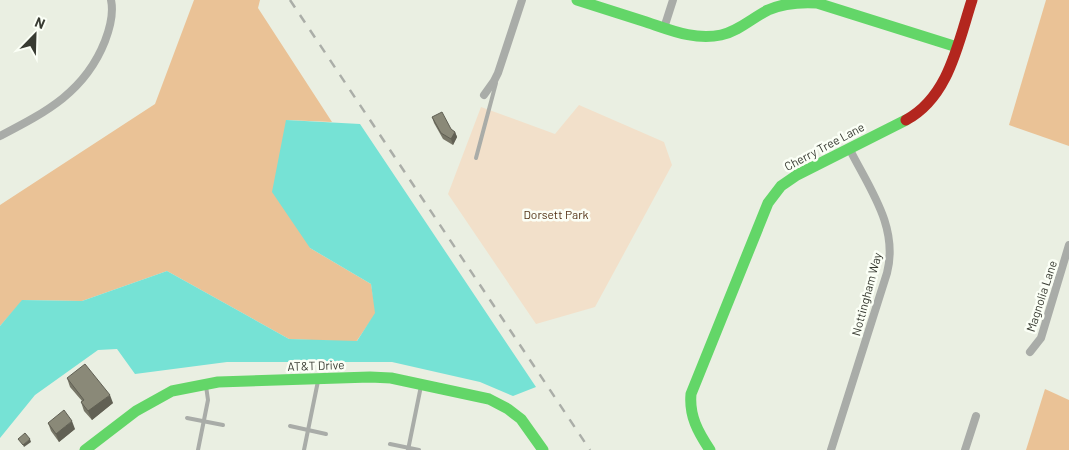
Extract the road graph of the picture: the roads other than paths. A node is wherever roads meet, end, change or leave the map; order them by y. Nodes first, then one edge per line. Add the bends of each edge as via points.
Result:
1 (111, 0) edge
2 (522, 0) edge
3 (577, 0) edge
4 (673, 0) edge
5 (972, 0) edge
6 (664, 28) junction
7 (957, 47) junction
8 (498, 73) junction
9 (484, 95) dead end
10 (0, 136) edge
11 (849, 148) junction
12 (476, 158) dead end
13 (1069, 245) edge
14 (1030, 352) dead end
15 (319, 379) junction
16 (206, 384) junction
17 (422, 384) junction
18 (976, 416) dead end
19 (187, 418) dead end
20 (204, 421) junction
21 (223, 425) dead end
22 (290, 426) dead end
23 (308, 430) junction
24 (326, 434) dead end
25 (390, 444) dead end
26 (90, 448) edge
27 (408, 449) edge
28 (198, 450) edge
29 (304, 450) edge
30 (419, 450) edge
31 (543, 450) edge
32 (710, 450) edge
33 (831, 450) edge
34 (965, 450) edge

1 - 10 street via 109,32 96,61 80,82 53,106
2 - 8 street
3 - 6 street
4 - 6 street
5 - 7 street, Cherry Tree Lane
6 - 7 street via 692,36 719,36 739,29 775,7 810,2
7 - 11 street, Cherry Tree Lane via 945,81 927,104 908,118
8 - 9 street
8 - 12 lane
11 - 32 street, Cherry Tree Lane via 786,182 764,212 691,394 693,422
11 - 33 street, Nottingham Way via 885,222 890,238 890,256
13 - 14 street, Magnolia Lane via 1041,338
15 - 16 street, AT&T Drive
15 - 17 street, AT&T Drive via 377,377
15 - 23 lane
16 - 20 lane via 208,400
16 - 26 street, AT&T Drive via 172,392 155,400
17 - 27 lane
17 - 31 street, AT&T Drive via 481,397 508,409 521,419
18 - 34 street
19 - 20 lane
20 - 21 lane
20 - 28 lane
22 - 23 lane
23 - 24 lane
23 - 29 lane
25 - 27 lane
27 - 30 lane

